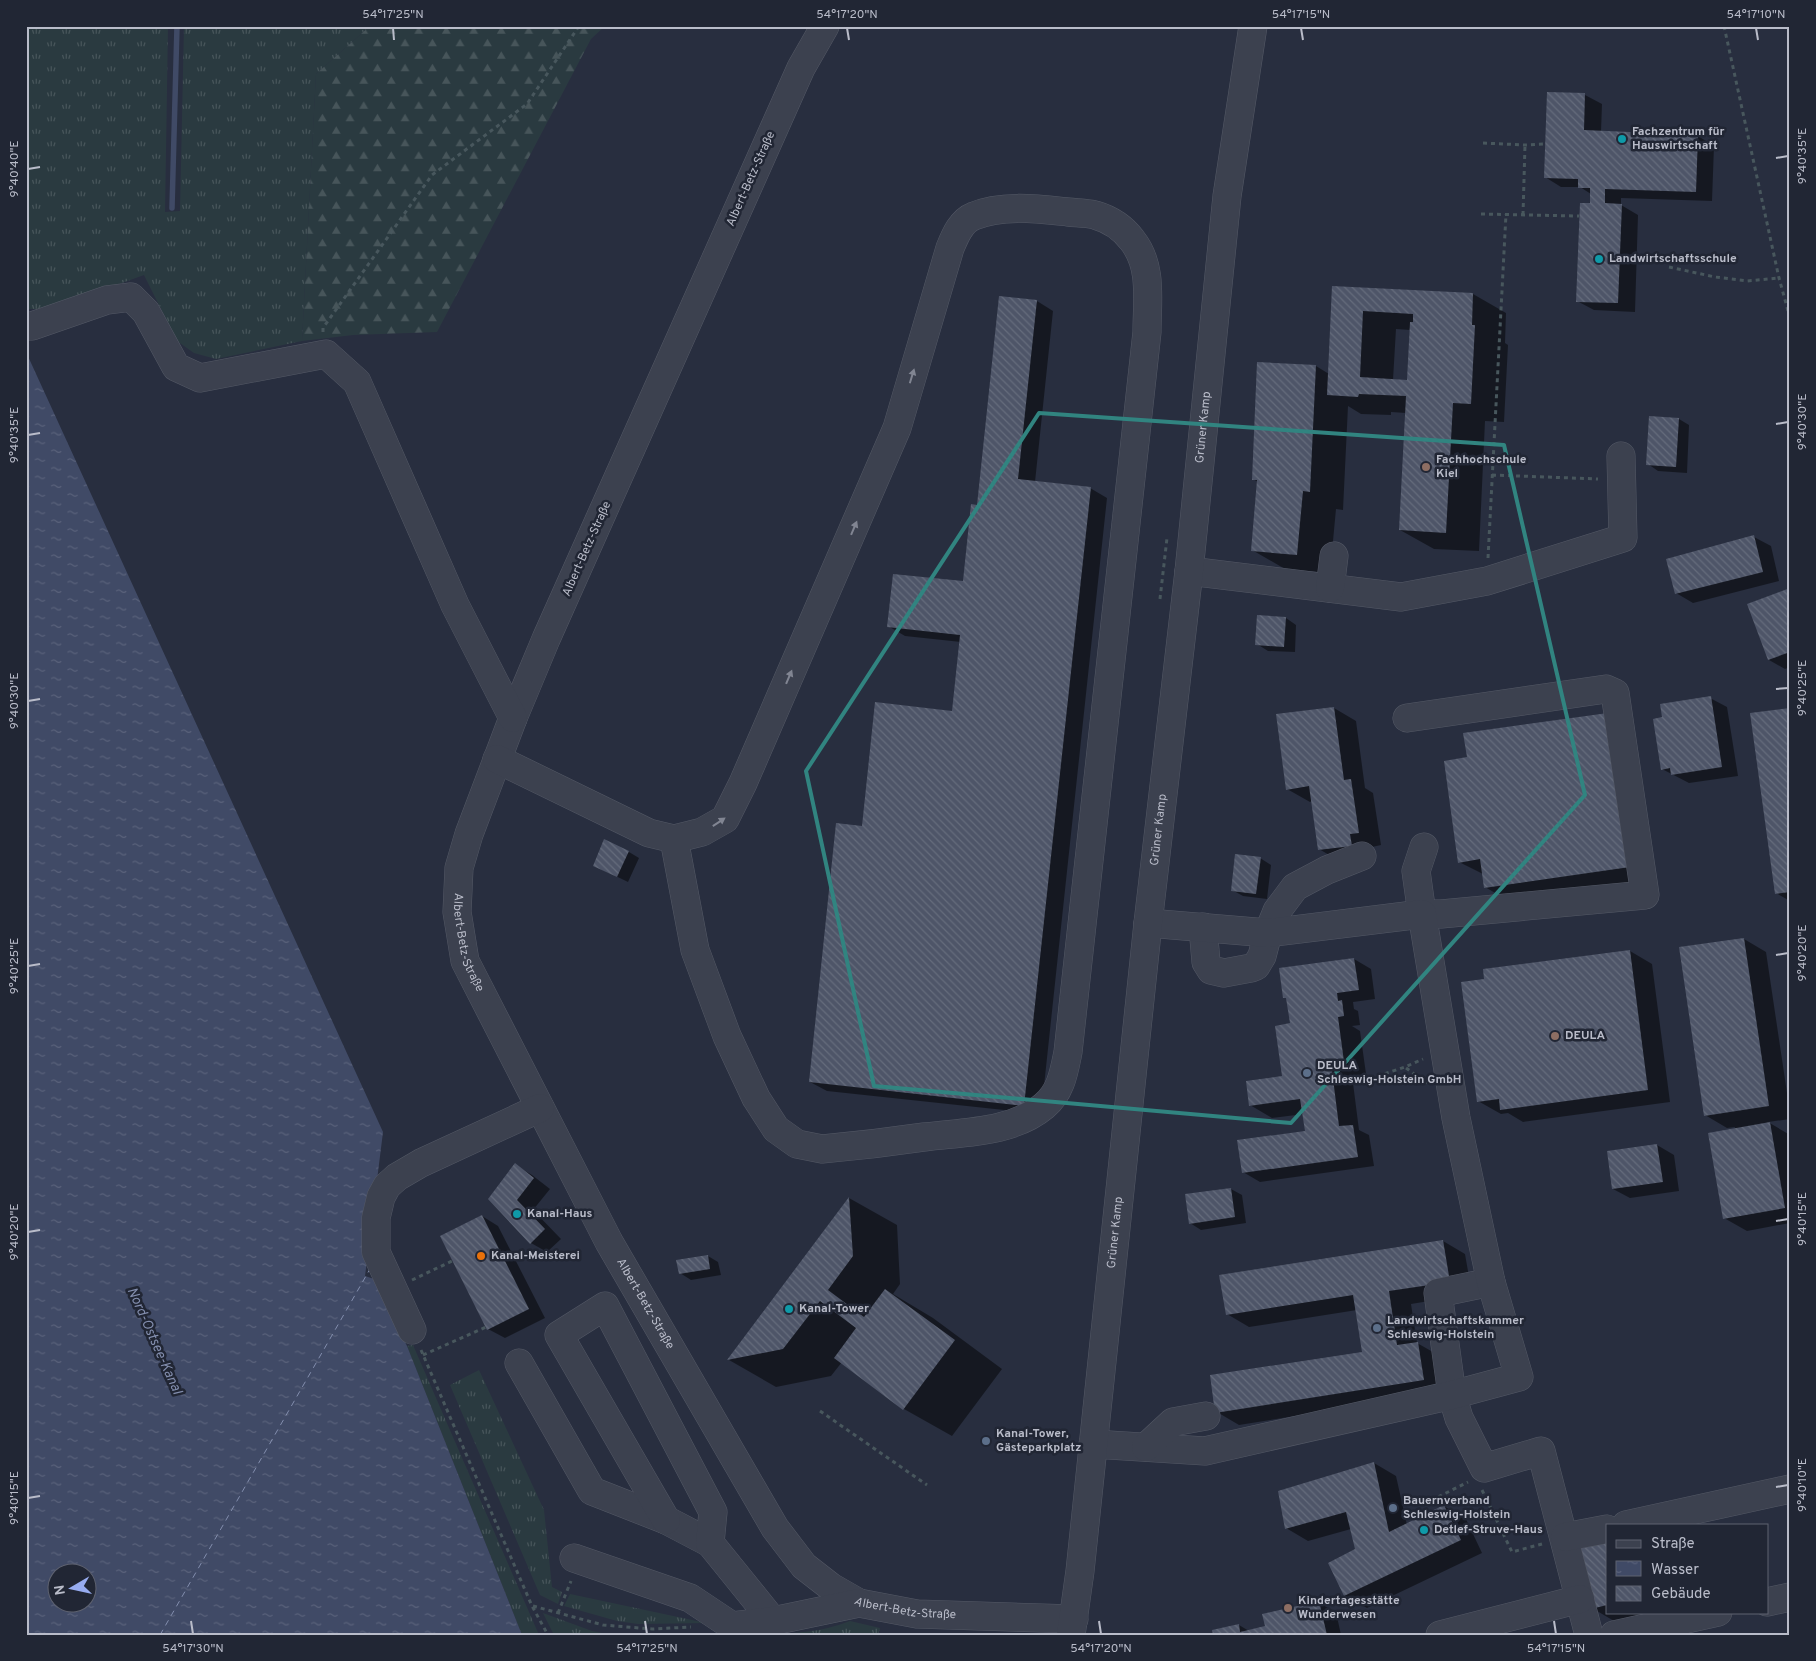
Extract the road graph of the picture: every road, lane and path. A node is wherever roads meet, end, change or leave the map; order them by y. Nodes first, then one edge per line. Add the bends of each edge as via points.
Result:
1 (578, 26) edge
2 (825, 26) edge
3 (1253, 26) edge
4 (1724, 26) edge
5 (1483, 143) dead end
6 (1545, 144) dead end
7 (1525, 145) junction
8 (1481, 214) dead end
9 (1506, 214) junction
10 (1523, 216) junction
11 (1579, 216) dead end
12 (1669, 268) dead end
13 (1779, 278) junction
14 (1790, 318) edge
15 (26, 326) edge
16 (326, 354) junction
17 (1622, 468) joint
18 (1492, 475) junction
19 (1334, 556) dead end
20 (1189, 571) junction
21 (1487, 581) junction
22 (1330, 588) junction
23 (513, 718) junction
24 (1407, 718) dead end
25 (498, 759) junction
26 (674, 839) junction
27 (1424, 847) dead end
28 (1362, 856) dead end
29 (1422, 914) junction
30 (1148, 923) junction
31 (1203, 927) junction
32 (1268, 933) junction
33 (1444, 1049) junction
34 (1362, 1081) dead end
35 (540, 1108) junction
36 (452, 1262) dead end
37 (1491, 1282) junction
38 (394, 1288) junction
39 (486, 1327) dead end
40 (412, 1330) joint
41 (423, 1355) junction
42 (519, 1363) dead end
43 (1452, 1395) junction
44 (820, 1411) dead end
45 (1206, 1416) dead end
46 (1093, 1444) junction
47 (1146, 1447) junction
48 (1480, 1473) junction
49 (926, 1485) dead end
50 (1790, 1490) edge
51 (1424, 1504) dead end
52 (666, 1520) junction
53 (1631, 1524) edge
54 (1606, 1528) edge
55 (1565, 1537) junction
56 (710, 1543) junction
57 (576, 1558) joint
58 (1790, 1597) edge
59 (1580, 1599) junction
60 (1768, 1602) edge
61 (859, 1604) junction
62 (532, 1606) junction
63 (558, 1613) junction
64 (1709, 1614) edge
65 (773, 1621) junction
66 (1072, 1627) edge
67 (652, 1629) dead end
68 (548, 1635) edge
69 (1440, 1635) edge
70 (1589, 1635) edge
71 (1614, 1635) edge

1 - 16 path via 527,104 432,175 323,328
2 - 23 street, Albert-Betz-Straße via 801,68
3 - 20 street, Grüner Kamp via 1227,196
4 - 13 path
5 - 7 path
6 - 7 path
7 - 10 path
8 - 9 path
9 - 10 path
9 - 18 path
10 - 11 path
12 - 13 path via 1747,281
13 - 14 path
15 - 16 street via 107,300 131,298 146,312 176,367 200,378
16 - 23 street via 357,382 455,605
17 - 18 path
17 - 21 street via 1623,538
18 - 21 path
19 - 22 street
20 - 22 street
20 - 30 street, Grüner Kamp
21 - 22 street via 1401,597
23 - 25 street, Albert-Betz-Straße
24 - 29 street via 1606,689 1615,694 1645,894
25 - 26 street via 649,833
25 - 35 street, Albert-Betz-Straße via 459,868 457,912 465,961
26 -> 26 street via 702,832 725,819 743,783 897,428 950,248 959,228 972,216 994,210 1094,215 1115,223 1132,240 1143,258 1148,276 1147,332 1068,1052 1064,1076 1056,1092 1044,1106 1024,1119 990,1129 822,1149 797,1144 776,1129 756,1098 727,1036 695,950
27 - 29 street via 1416,871
28 - 32 street via 1295,887 1277,911
29 - 32 street
29 - 33 street
30 - 31 street
30 - 46 street, Grüner Kamp
31 - 32 street
31 - 32 street via 1206,962 1211,970 1217,972 1256,966
33 - 34 path via 1405,1067
33 - 37 street
35 - 38 street via 421,1163 387,1186 376,1218 376,1252
35 - 61 street, Albert-Betz-Straße via 609,1242 775,1528 804,1566
36 - 38 path
37 - 43 street via 1438,1293
37 - 43 street via 1518,1377
38 - 40 street
39 - 41 path
40 - 41 path
41 - 62 path
42 - 52 street via 592,1491
43 - 47 street via 1205,1451
43 - 48 street
44 - 49 path
45 - 47 street via 1173,1422
46 - 47 street
46 - 66 street, Grüner Kamp
48 - 51 path
48 - 55 path via 1512,1552
48 - 55 street via 1541,1451
50 - 53 street
52 - 56 street
52 - 56 street via 559,1335 604,1306 713,1512
54 - 55 street
55 - 59 street
56 - 65 street
57 - 63 path
57 - 65 street via 690,1598 732,1626
58 - 60 street
59 - 69 street
59 - 70 street
61 - 65 street
61 - 66 street, Albert-Betz-Straße via 918,1614
62 - 63 path
62 - 68 path
63 - 67 path via 603,1625
64 - 71 street

